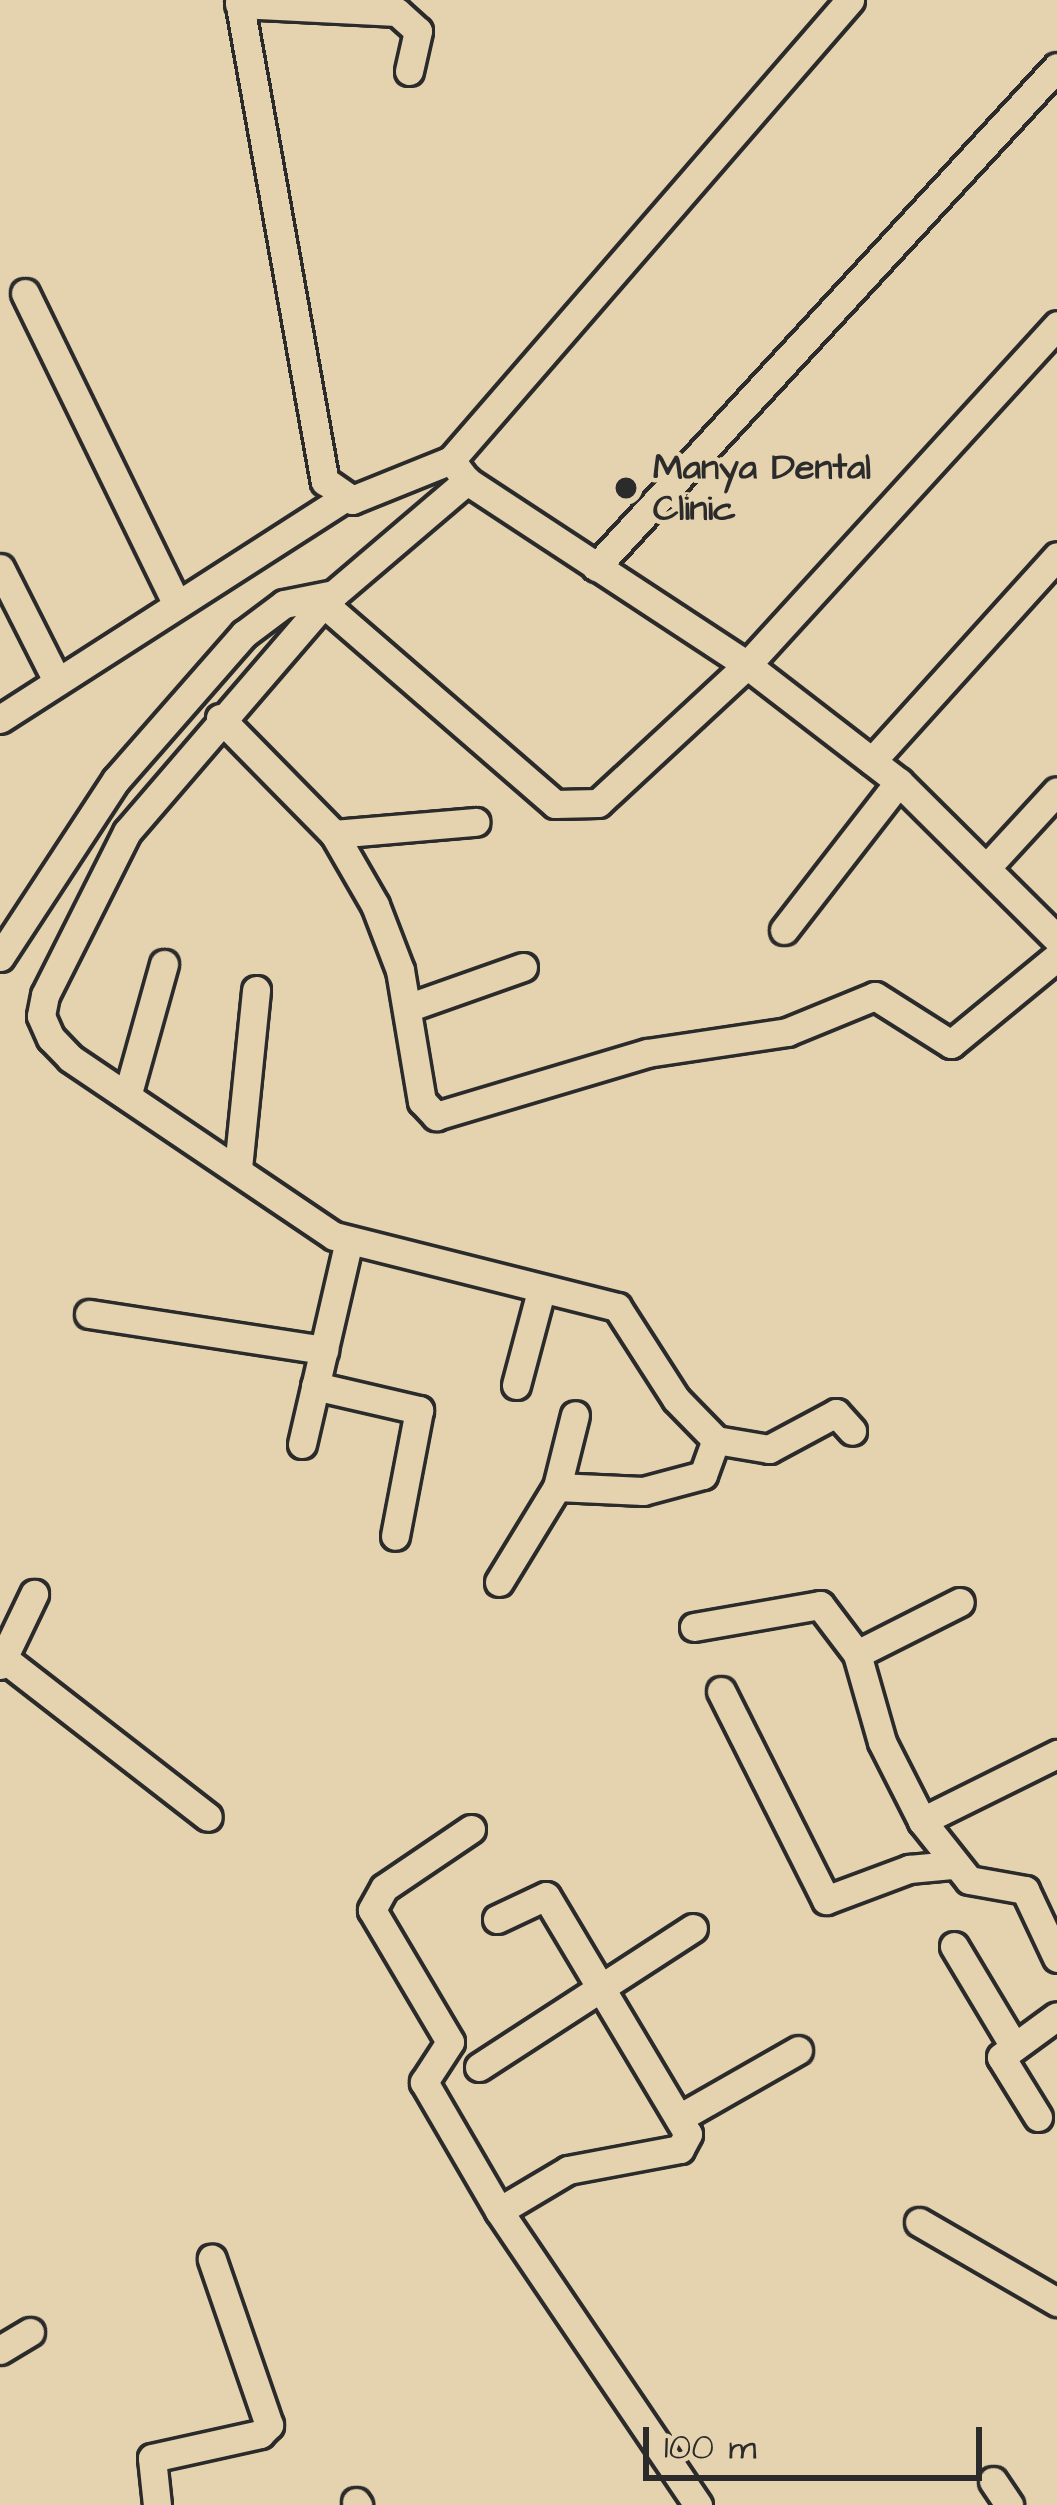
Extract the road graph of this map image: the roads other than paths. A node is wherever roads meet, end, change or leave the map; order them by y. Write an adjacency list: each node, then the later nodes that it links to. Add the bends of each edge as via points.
1 (850, 0): 7 (street)
2 (239, 2): 4 (street, via 398,12 418,31); 8 (street, via 326,482)
3 (1057, 68): 10 (street)
4 (410, 71)
5 (25, 293): 13 (street)
6 (1057, 325): 14 (street)
7 (459, 471): 8 (street); 10 (street); 12 (street)
8 (343, 499): 13 (street)
9 (1057, 556): 18 (street)
10 (596, 567): 14 (street)
11 (0, 568): 15 (street)
12 (326, 599): 14 (street, via 555,804 614,795); 17 (street); 26 (street, via 284,604 244,634 116,780)
13 (176, 602): 15 (street)
14 (747, 665): 18 (street)
15 (57, 681): 16 (street)
16 (0, 718)
17 (220, 718): 22 (street); 32 (street, via 127,832 45,995 41,1016 59,1049)
18 (872, 761): 19 (street)
19 (899, 782): 23 (street); 24 (street)
20 (1057, 790): 23 (street)
21 (475, 822): 22 (street)
22 (334, 833): 31 (street, via 375,905)
23 (989, 865): 25 (street)
24 (784, 930)
25 (1057, 938)
26 (0, 957)
27 (1057, 957): 31 (street, via 951,1044 875,996 788,1032 647,1053 436,1116 422,1101)
28 (164, 964): 32 (street)
29 (523, 967): 31 (street)
30 (256, 990): 33 (street)
31 (407, 1008)
32 (128, 1093): 33 (street)
33 (238, 1168): 34 (street)
34 (349, 1240): 35 (street); 37 (street)
35 (541, 1291): 38 (street); 42 (street, via 624,1313 676,1399)
36 (88, 1314): 37 (street)
37 (323, 1350): 39 (street)
38 (516, 1385)
39 (315, 1387): 43 (street); 45 (street, via 419,1410)
40 (575, 1415): 44 (street)
41 (851, 1431): 42 (street, via 836,1413 769,1449)
42 (716, 1440): 44 (street, via 704,1475 644,1491)
43 (302, 1444)
44 (557, 1487): 46 (street)
45 (395, 1536)
46 (499, 1582)
47 (34, 1594): 51 (street)
48 (960, 1601): 50 (street)
49 (694, 1627): 50 (street, via 816,1603)
50 (857, 1654): 55 (street, via 882,1742)
51 (2, 1662): 54 (street)
52 (721, 1691): 57 (street, via 826,1900 909,1869)
53 (1057, 1754): 55 (street)
54 (208, 1816)
55 (922, 1821): 57 (street)
56 (471, 1829): 69 (street, via 383,1888 372,1910 449,2042 424,2082)
57 (952, 1865): 61 (street, via 976,1883 1025,1890)
58 (497, 1919): 62 (street, via 546,1896)
59 (693, 1928): 62 (street)
60 (954, 1946): 64 (street)
61 (1057, 1958)
62 (600, 1989): 66 (street); 68 (street)
63 (1057, 2016): 64 (street)
64 (1012, 2043): 67 (street, via 1002,2066)
65 (798, 2050): 68 (street)
66 (479, 2067)
67 (1038, 2117)
68 (679, 2118): 69 (street, via 689,2140 680,2149 584,2165)
69 (499, 2211): 76 (street)
70 (919, 2222): 72 (street)
71 (212, 2259): 75 (street, via 269,2425 260,2434 152,2458)
72 (1057, 2302)
73 (30, 2332): 74 (street)
74 (0, 2350)
75 (157, 2505)
76 (698, 2505)

